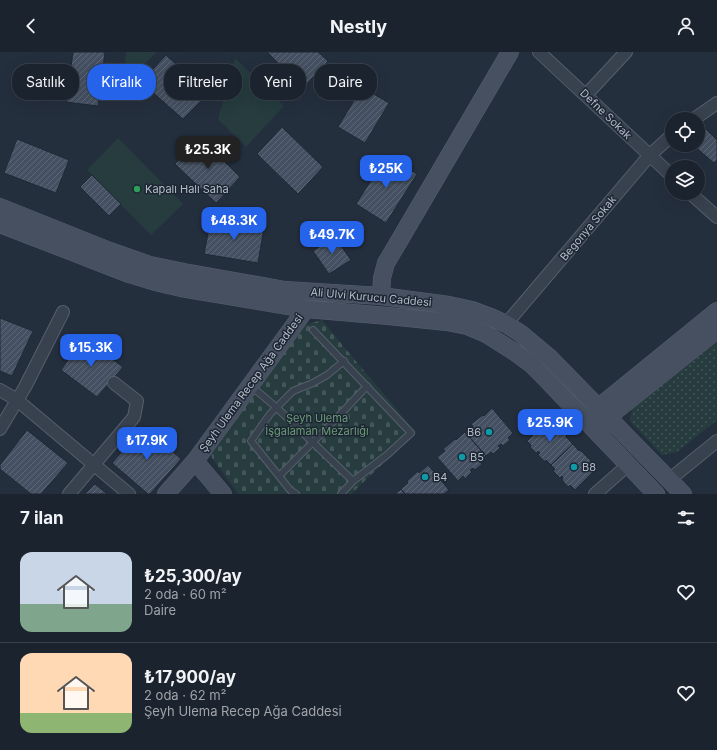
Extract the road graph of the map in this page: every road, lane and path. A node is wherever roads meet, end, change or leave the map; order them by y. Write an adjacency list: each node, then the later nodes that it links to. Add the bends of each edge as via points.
1 (510, 52): 14 (main road, via 386,263)
2 (539, 52): 4 (street, Defne Sokak)
3 (626, 52): 4 (street)
4 (586, 95): 8 (street, Defne Sokak)
5 (717, 103): 6 (street)
6 (704, 112)
7 (665, 141): 8 (street, Begonya Sokak)
8 (649, 156): 9 (street, Defne Sokak); 18 (street, Begonya Sokak)
9 (665, 170)
10 (698, 200): 12 (street)
11 (0, 207): 14 (main road, Ali Ulvi Kurucu Caddesi, via 116,253 184,272 285,290)
12 (717, 217)
13 (0, 224): 15 (main road, Ali Ulvi Kurucu Caddesi, via 155,282)
14 (380, 296): 18 (main road, Ali Ulvi Kurucu Caddesi, via 472,310)
15 (306, 309): 23 (main road, Şeyh Ulema Recep Ağa Caddesi); 34 (main road, Ali Ulvi Kurucu Caddesi, via 447,322 467,326 486,334 531,364)
16 (717, 311): 28 (main road)
17 (63, 312): 26 (street)
18 (506, 324): 28 (main road, Ali Ulvi Kurucu Caddesi, via 550,358)
19 (313, 330): 21 (lane)
20 (717, 330): 28 (main road)
21 (344, 361): 24 (lane); 27 (lane, via 327,375 293,391)
22 (114, 383): 33 (street, via 137,401 134,418)
23 (250, 384): 27 (lane); 32 (main road, Şeyh Ulema Recep Ağa Caddesi)
24 (367, 386): 31 (lane); 37 (lane, via 411,433)
25 (0, 390): 26 (street)
26 (17, 400): 29 (street); 33 (street)
27 (276, 407): 31 (lane); 35 (lane, via 251,440)
28 (604, 412): 36 (main road, Ali Ulvi Kurucu Caddesi)
29 (0, 429)
30 (717, 441): 36 (street)
31 (313, 443): 35 (lane); 37 (lane)
32 (195, 461): 40 (main road, Şeyh Ulema Recep Ağa Caddesi); 41 (main road)
33 (94, 465): 38 (street); 39 (street)
34 (628, 465): 44 (street); 45 (main road, Ali Ulvi Kurucu Caddesi)
35 (279, 476): 42 (lane)
36 (669, 480): 46 (main road, Ali Ulvi Kurucu Caddesi)
37 (354, 481): 43 (lane)
38 (69, 494)
39 (129, 494)
40 (166, 494)
41 (223, 494)
42 (296, 494)
43 (341, 494)
44 (595, 494)
45 (656, 494)
46 (683, 494)

